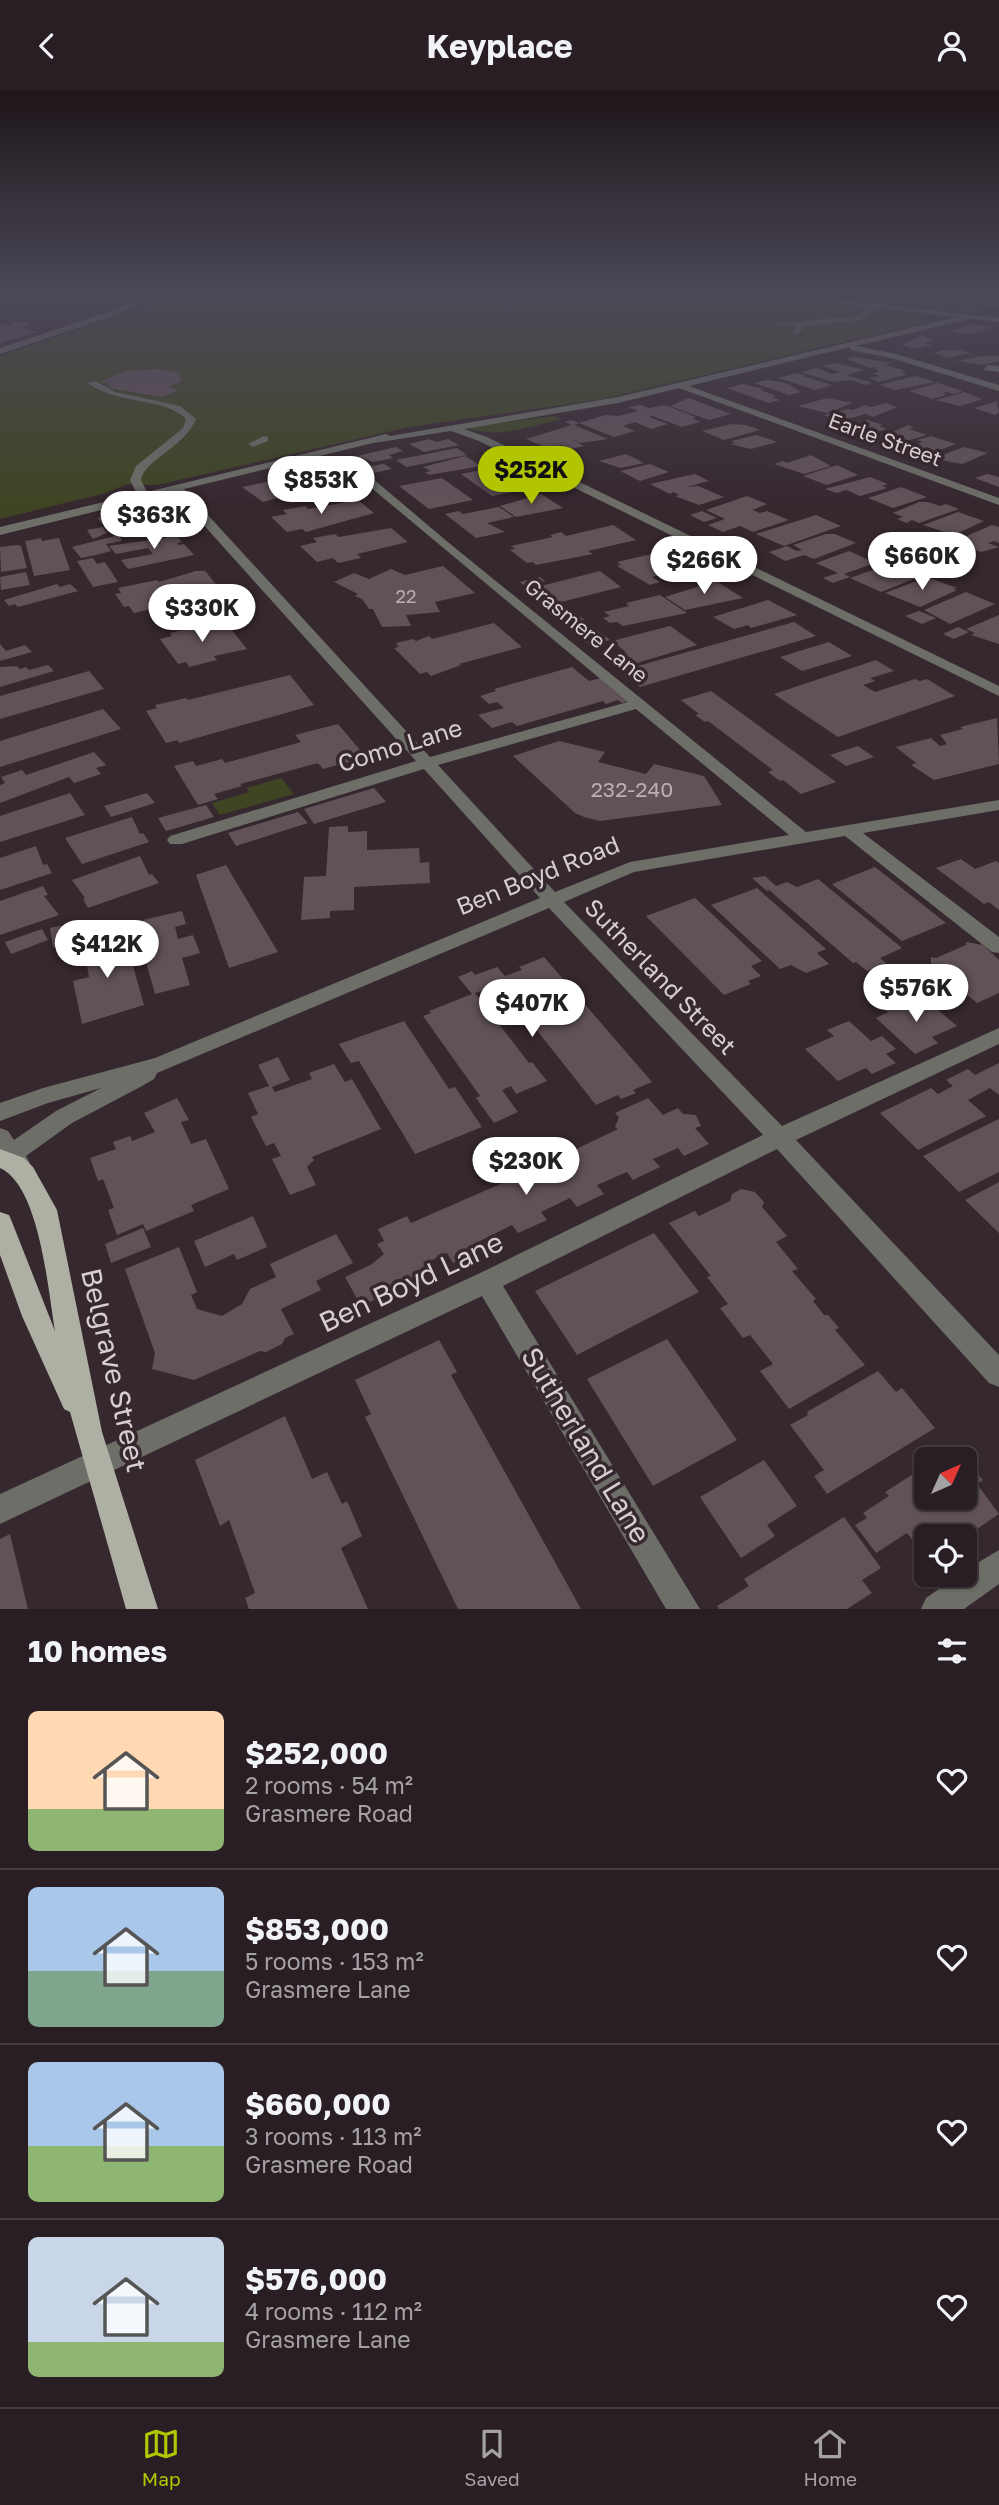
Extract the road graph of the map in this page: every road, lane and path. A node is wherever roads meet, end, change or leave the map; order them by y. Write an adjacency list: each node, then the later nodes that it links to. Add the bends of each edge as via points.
1 (768, 364): 6 (street)
2 (920, 364): 7 (street)
3 (987, 368): 4 (street)
4 (999, 369)
5 (92, 383): 15 (street, via 118,395 173,407 191,419 170,447 139,469 136,483)
6 (679, 385): 8 (street); 16 (street, Earle Street)
7 (999, 387)
8 (583, 406): 9 (street); 11 (street, via 444,423)
9 (448, 427): 11 (street); 18 (street, via 483,439)
10 (264, 439): 12 (street)
11 (376, 441): 14 (street)
12 (253, 444)
13 (342, 458): 19 (street, Grasmere Lane)
14 (176, 487): 15 (street); 20 (street, Sutherland Street)
15 (143, 495): 17 (street)
16 (999, 502)
17 (0, 531)
18 (999, 692)
19 (639, 703): 20 (street, Como Lane); 23 (street, Grasmere Lane)
20 (429, 762): 24 (street, Como Lane); 25 (street, Sutherland Street)
21 (999, 805): 22 (street, Ben Boyd Road)
22 (848, 830): 23 (street, Ben Boyd Road); 26 (street)
23 (803, 838): 25 (street, Ben Boyd Road, via 630,867)
24 (176, 840)
25 (551, 899): 28 (street, Ben Boyd Road); 30 (street, Sutherland Street)
26 (999, 947)
27 (999, 1035): 30 (street, Ben Boyd Lane)
28 (161, 1064): 29 (street, Ben Boyd Road, via 43,1095); 31 (street, Ben Boyd Road)
29 (0, 1112)
30 (779, 1137): 33 (street, Ben Boyd Lane); 34 (street, Sutherland Street)
31 (3, 1153): 35 (main road, Belgrave Street, via 32,1183 50,1229)
32 (0, 1221): 35 (main road, via 35,1316)
33 (487, 1282): 36 (street, Ben Boyd Lane); 40 (street, Sutherland Lane)
34 (999, 1374)
35 (88, 1432): 36 (main road, Belgrave Street)
36 (99, 1462): 37 (street, Ben Boyd Lane); 39 (main road, Belgrave Street)
37 (0, 1509)
38 (999, 1565): 41 (street)
39 (142, 1609)
40 (684, 1609)
41 (937, 1609)

